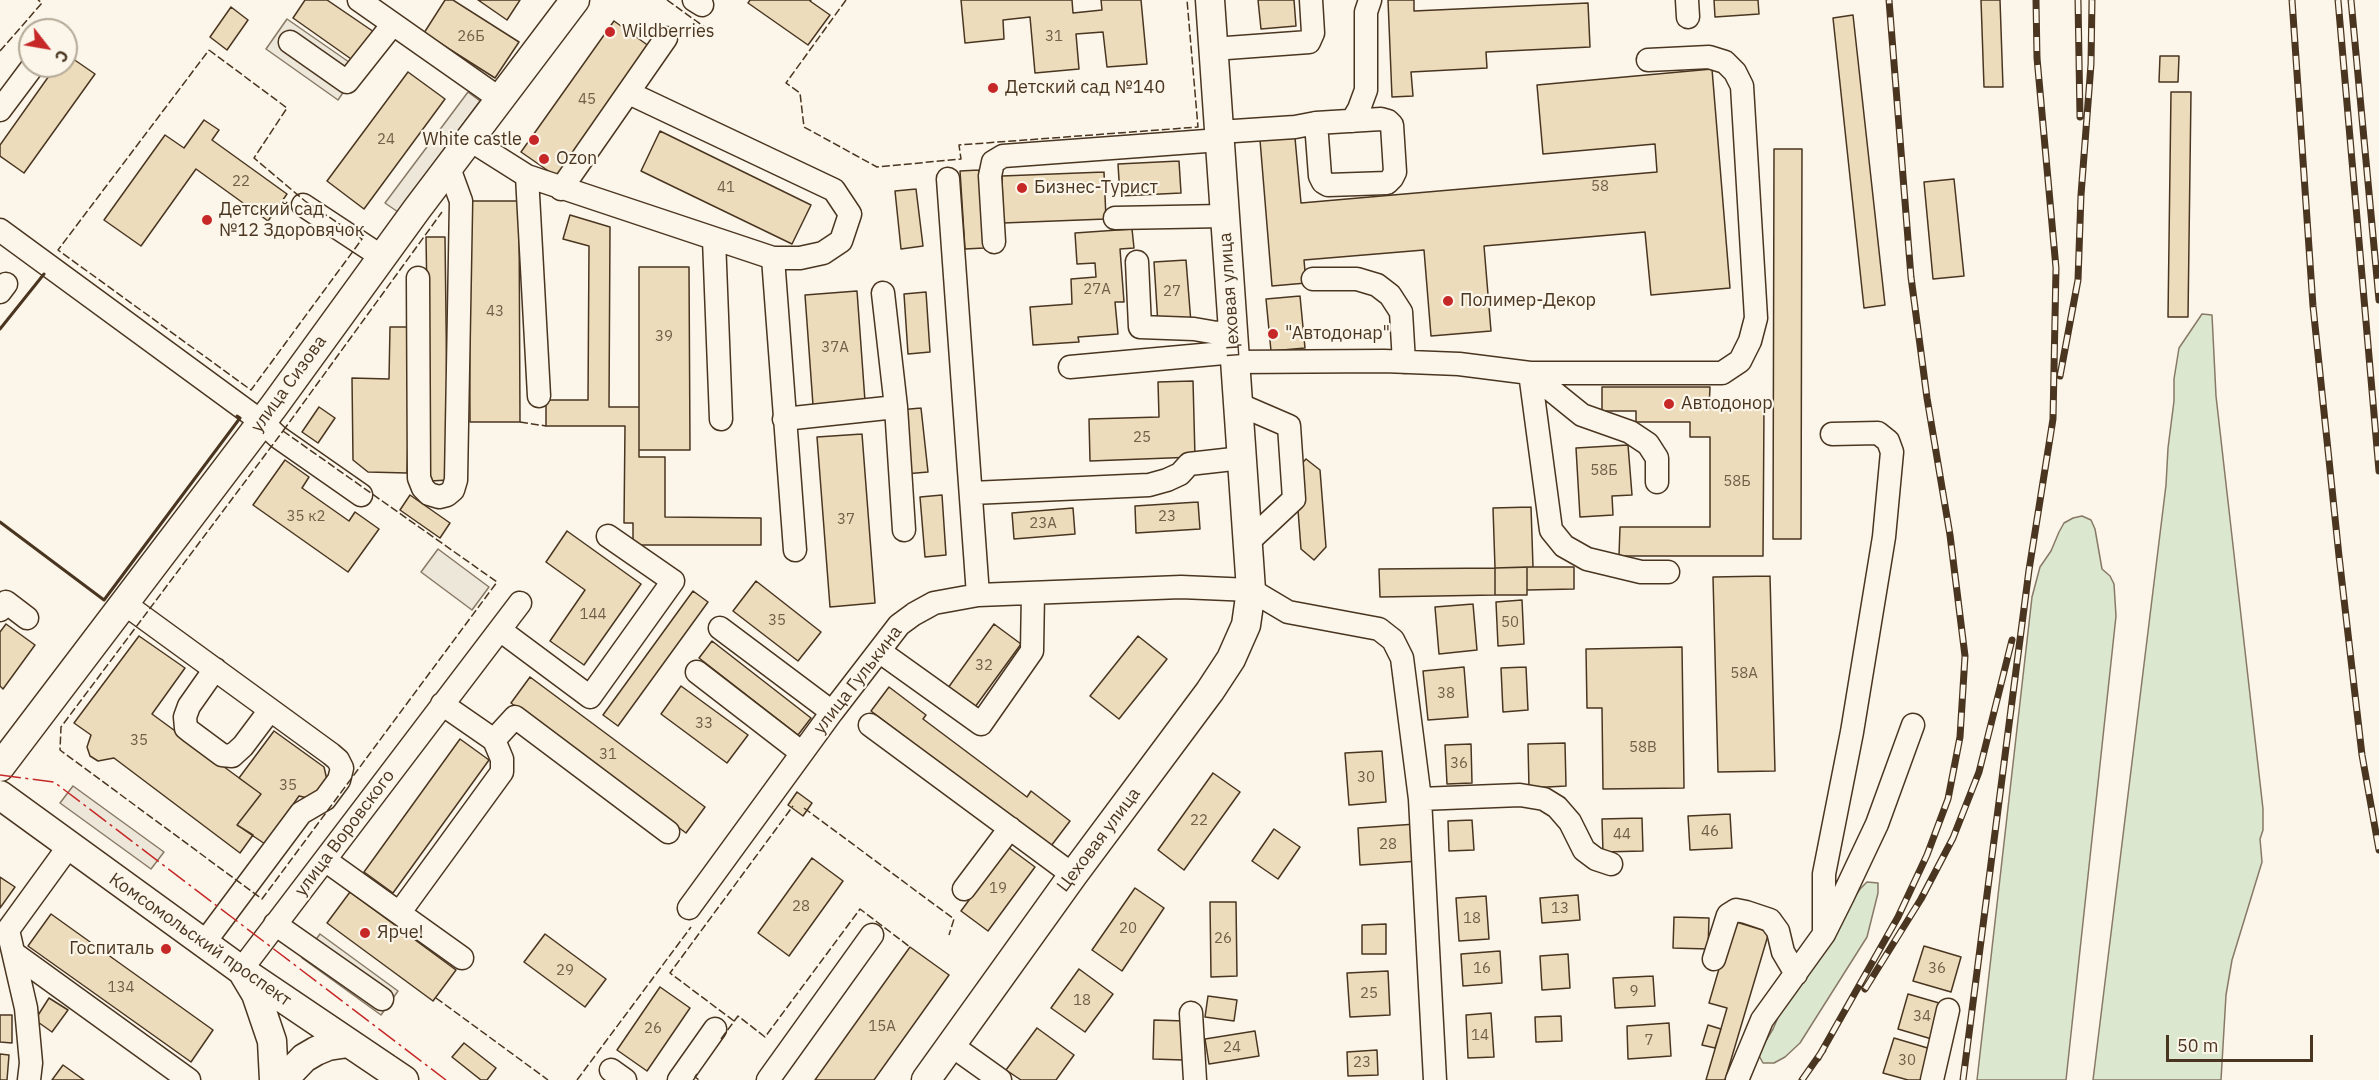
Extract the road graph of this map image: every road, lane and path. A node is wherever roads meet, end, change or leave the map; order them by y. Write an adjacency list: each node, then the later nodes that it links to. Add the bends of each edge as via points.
1 (359, 0): 6 (street)
2 (575, 0): 13 (main road, улица Сизова)
3 (1210, 0): 9 (main road, Цеховая улица)
4 (1311, 0): 9 (street, via 1313,33 1309,42)
5 (1370, 0): 15 (street, via 1366,12 1365,90)
6 (393, 24): 8 (street, via 347,82); 13 (street)
7 (666, 38): 12 (street)
8 (290, 42)
9 (1213, 49): 17 (main road, Цеховая улица)
10 (1648, 60): 38 (street, via 1709,57 1725,62 1742,86 1756,318 1750,341 1740,361 1722,373)
11 (24, 78): 14 (street)
12 (629, 93): 22 (street); 30 (street, via 834,190 850,214 842,241 823,253)
13 (500, 99): 18 (main road, улица Сизова)
14 (0, 110)
15 (1352, 121): 16 (street); 16 (street, via 1381,119 1392,125 1395,172 1387,183 1323,182)
16 (1316, 123): 17 (street)
17 (1219, 136): 24 (main road, Цеховая улица); 28 (street, via 1003,156 993,162 990,176)
18 (470, 140): 19 (main road, улица Сизова); 20 (street)
19 (449, 168): 29 (main road, улица Сизова); 32 (street, via 461,201 456,480 453,490 439,497 429,494 419,478)
20 (526, 176): 22 (street); 39 (street)
21 (948, 179): 48 (street)
22 (561, 189): 27 (street)
23 (303, 205): 29 (street)
24 (1224, 216): 25 (street); 35 (main road, Цеховая улица)
25 (1115, 218)
26 (0, 230): 44 (street)
27 (714, 239): 30 (street); 42 (street)
28 (994, 242)
29 (382, 257): 44 (main road, улица Сизова)
30 (773, 258): 43 (street)
31 (1137, 262): 35 (street, via 1140,327 1217,333)
32 (418, 279)
33 (1313, 279): 36 (street, via 1357,279 1377,285 1390,295 1401,312)
34 (882, 293): 41 (street)
35 (1234, 348): 36 (street); 37 (street); 40 (main road, Цеховая улица)
36 (1404, 362): 38 (street)
37 (1070, 367)
38 (1530, 373): 47 (street, via 1582,415 1630,432 1648,444 1657,458); 54 (street, via 1551,530 1564,546 1587,559 1641,572)
39 (538, 396)
40 (1238, 404): 46 (main road, Цеховая улица); 52 (street, via 1289,426 1294,499)
41 (896, 407): 43 (street); 50 (street)
42 (721, 419)
43 (784, 419): 53 (street)
44 (262, 422): 49 (street); 59 (main road, улица Сизова)
45 (1832, 434): 88 (street, via 1878,433 1888,441 1892,452 1882,549 1824,874)
46 (1242, 458): 48 (street, via 1189,464 1180,474 1149,484); 52 (main road, Цеховая улица)
47 (1657, 482)
48 (972, 493): 57 (street)
49 (361, 495)
50 (904, 530)
51 (608, 536): 63 (street, via 673,581 590,697)
52 (1248, 542): 55 (main road, Цеховая улица)
53 (795, 550)
54 (1668, 572)
55 (1251, 590): 56 (street, улица Гулькина, via 1181,587); 76 (street, via 1288,612 1378,629 1393,640 1402,658); 82 (main road, Цеховая улица, via 1246,625 1231,659)
56 (1034, 593): 57 (street, улица Гулькина); 64 (street, via 1032,651 981,724)
57 (978, 595): 64 (street, улица Гулькина, via 934,603 914,614 899,625)
58 (520, 603): 63 (street, улица Воровского)
59 (125, 604): 65 (street); 74 (main road, улица Сизова)
60 (0, 610): 61 (street, via 6,602)
61 (27, 618)
62 (720, 628): 69 (street)
63 (500, 630): 67 (street, улица Воровского)
64 (879, 651): 69 (street, улица Гулькина)
65 (215, 669): 68 (street); 68 (street, via 189,706 185,717 186,728 191,732 222,755 232,756)
66 (697, 672): 73 (street)
67 (442, 704): 72 (street); 80 (street, улица Воровского)
68 (270, 710): 89 (street, via 338,760 342,768 339,780 325,799 301,813)
69 (832, 712): 73 (street, улица Гулькина)
70 (870, 725): 77 (street)
71 (1913, 725): 88 (street, via 1877,824)
72 (494, 740): 78 (street, via 515,717); 85 (street, via 502,759 502,772)
73 (802, 753): 84 (street, улица Гулькина)
74 (0, 766)
75 (0, 795): 79 (main road, Комсомольский проспект)
76 (1420, 799): 81 (street, via 1520,795 1544,799 1570,822 1584,850); 111 (street)
77 (1010, 828): 82 (street); 83 (street)
78 (668, 832)
79 (69, 846): 89 (main road, Комсомольский проспект); 90 (street, via 8,930)
80 (325, 860): 85 (street); 86 (street, улица Воровского)
81 (1611, 864)
82 (1073, 875): 100 (main road, Цеховая улица)
83 (964, 889)
84 (689, 908)
85 (400, 912): 91 (street)
86 (275, 924): 93 (street, улица Воровского); 95 (street)
87 (872, 934): 107 (street)
88 (1824, 934): 94 (street)
89 (204, 943): 93 (main road, Комсомольский проспект)
90 (16, 955): 101 (street, via 26,1008); 102 (street)
91 (462, 957)
92 (1714, 959): 94 (street, via 1728,915 1736,910 1770,920)
93 (241, 970): 99 (main road, Комсомольский проспект); 103 (main road, via 256,994 272,1041)
94 (1796, 974): 112 (street, via 1762,1020)
95 (382, 999)
96 (1948, 1010): 113 (street)
97 (1191, 1013): 110 (street)
98 (715, 1029): 106 (street)
99 (348, 1044): 104 (main road, via 316,1051); 105 (main road, Комсомольский проспект)
100 (951, 1045): 108 (main road, Цеховая улица); 109 (street)
101 (29, 1080)
102 (189, 1080)
103 (274, 1080)
104 (283, 1080)
105 (404, 1080)
106 (679, 1080)
107 (768, 1080)
108 (926, 1080)
109 (1000, 1080)
110 (1195, 1080)
111 (1435, 1080)
112 (1737, 1080)
113 (1932, 1080)

